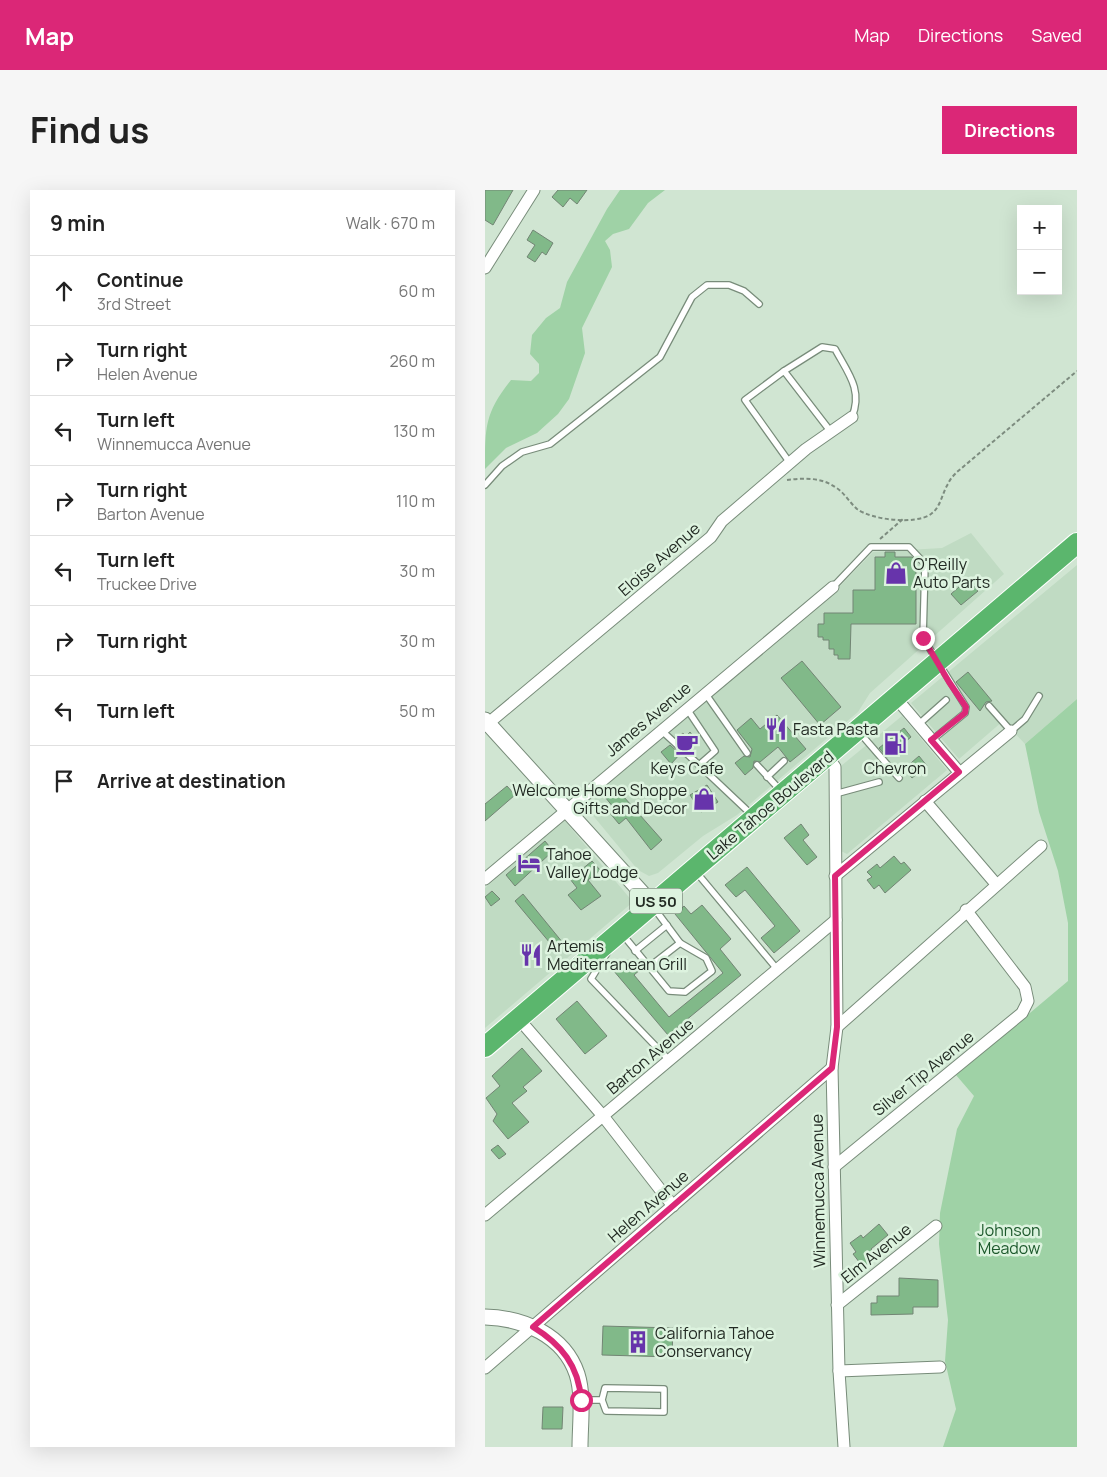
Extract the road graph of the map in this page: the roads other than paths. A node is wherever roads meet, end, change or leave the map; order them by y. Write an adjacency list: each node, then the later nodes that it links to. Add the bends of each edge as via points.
1 (534, 190): 2 (street)
2 (485, 268)
3 (759, 304): 8 (lane, via 744,291 729,285 707,285 693,297 660,357 557,439 522,452)
4 (784, 371): 5 (lane, via 822,347 835,350 856,391 857,404); 6 (lane); 7 (lane, via 745,400)
5 (852, 417): 6 (street, Eloise Avenue)
6 (831, 432): 7 (street, Eloise Avenue)
7 (790, 463): 18 (street, Eloise Avenue, via 722,521 711,537)
8 (485, 484)
9 (1077, 543): 11 (highway, Lake Tahoe Boulevard / US 50)
10 (833, 586): 11 (lane, via 871,547 909,547 925,564 923,638); 12 (street, James Avenue)
11 (937, 662): 14 (highway, Lake Tahoe Boulevard / US 50); 23 (lane, via 966,707 965,713)
12 (705, 693): 17 (street, James Avenue); 24 (lane)
13 (1039, 696): 22 (lane, via 1025,719)
14 (896, 698): 19 (street); 21 (highway, Lake Tahoe Boulevard / US 50)
15 (946, 700): 19 (lane)
16 (989, 706): 22 (lane)
17 (687, 708): 20 (street, James Avenue); 27 (lane, via 715,751)
18 (486, 723): 36 (street)
19 (919, 724): 23 (street)
20 (661, 730): 27 (lane); 36 (street, James Avenue)
21 (857, 730): 25 (highway, Lake Tahoe Boulevard / US 50); 31 (lane)
22 (1011, 731): 29 (street)
23 (931, 740): 29 (street)
24 (747, 753)
25 (827, 756): 33 (highway, Lake Tahoe Boulevard / US 50); 34 (street, Winnemucca Avenue, via 835,767)
26 (784, 761): 30 (lane)
27 (699, 765): 37 (lane)
28 (757, 765): 30 (lane)
29 (959, 772): 35 (street)
30 (767, 777): 33 (lane)
31 (899, 778)
32 (879, 782): 34 (lane)
33 (783, 793): 37 (highway, Lake Tahoe Boulevard / US 50)
34 (835, 794): 40 (street, Winnemucca Avenue)
35 (925, 801): 40 (street); 42 (street)
36 (565, 809): 41 (street, James Avenue); 43 (street)
37 (754, 818): 39 (highway, Lake Tahoe Boulevard / US 50)
38 (1041, 846): 42 (street)
39 (693, 869): 43 (highway, Lake Tahoe Boulevard / US 50); 51 (lane)
40 (835, 876): 45 (street, Winnemucca Avenue)
41 (485, 879)
42 (996, 884): 44 (street)
43 (652, 904): 46 (lane); 47 (highway, Lake Tahoe Boulevard / US 50)
44 (966, 910): 53 (street); 58 (street, Silver Tip Avenue, via 1025,987 1028,1002 1022,1013)
45 (836, 920): 51 (street, Barton Avenue); 53 (street, Winnemucca Avenue)
46 (667, 925): 48 (lane); 49 (lane)
47 (620, 932): 49 (lane); 52 (highway, Lake Tahoe Boulevard / US 50); 55 (lane, via 591,979)
48 (680, 942): 50 (lane); 50 (lane, via 706,958 712,971 685,992 669,991)
49 (635, 951): 50 (lane)
50 (649, 967)
51 (777, 969): 55 (street, Barton Avenue)
52 (518, 1018): 54 (highway, Lake Tahoe Boulevard / US 50); 57 (street)
53 (837, 1027): 56 (street, Winnemucca Avenue)
54 (485, 1047)
55 (669, 1060): 57 (street, Barton Avenue)
56 (832, 1068): 58 (street, Winnemucca Avenue); 59 (street, Helen Avenue)
57 (603, 1116): 59 (street); 60 (street, Barton Avenue)
58 (834, 1167): 62 (street, Winnemucca Avenue)
59 (673, 1206): 64 (street, Helen Avenue)
60 (485, 1215)
61 (936, 1226): 62 (street, Elm Avenue)
62 (837, 1305): 67 (street, Winnemucca Avenue)
63 (485, 1317): 64 (street)
64 (533, 1327): 66 (street, Helen Avenue); 68 (street, via 560,1346 571,1362)
65 (940, 1367): 67 (street)
66 (485, 1368)
67 (839, 1371): 71 (street, Winnemucca Avenue)
68 (581, 1400): 69 (lane); 70 (street)
69 (602, 1400): 69 (lane, via 605,1411 664,1412 664,1389 605,1388)
70 (580, 1447)
71 (844, 1447)

